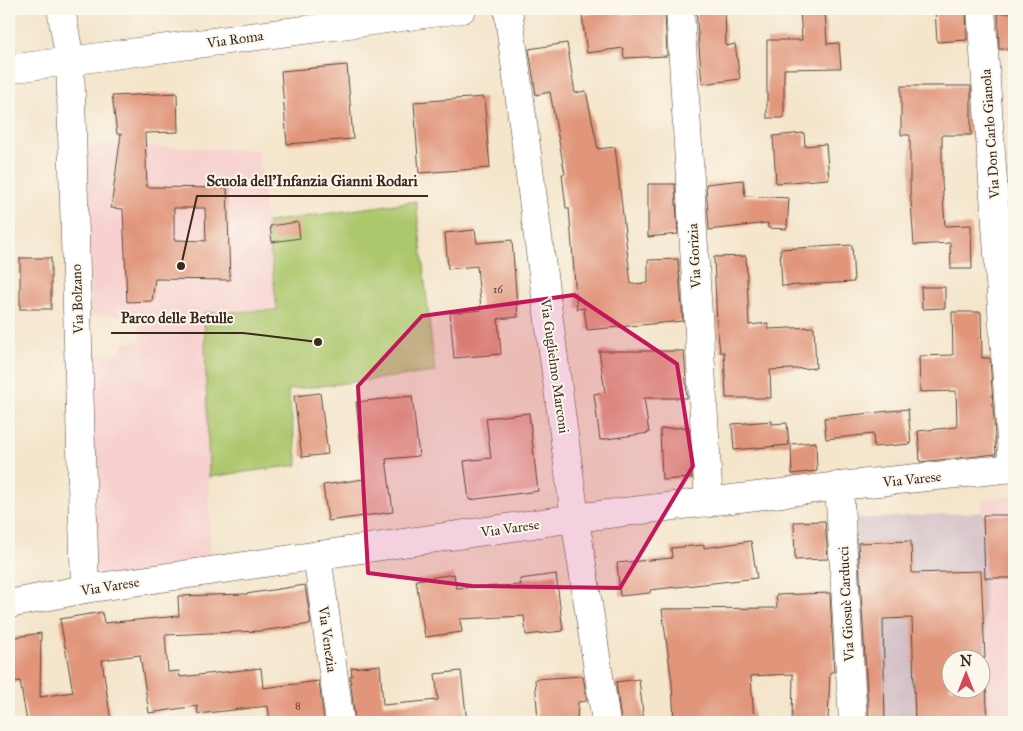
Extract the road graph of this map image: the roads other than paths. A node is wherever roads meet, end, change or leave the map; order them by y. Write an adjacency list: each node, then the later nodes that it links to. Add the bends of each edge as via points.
1 (61, 9): 6 (street, Via Bolzano)
2 (462, 9): 6 (street, Via Roma)
3 (508, 9): 11 (street, Via Guglielmo Marconi)
4 (680, 9): 10 (street, Via Gorizia)
5 (981, 9): 8 (street, Via Don Carlo Gianola)
6 (70, 61): 7 (street, Via Roma); 13 (street, Via Bolzano)
7 (9, 69)
8 (1014, 468): 9 (street, Via Varese)
9 (839, 486): 10 (street, Via Varese); 17 (street, Via Giosuè Carducci)
10 (709, 503): 11 (street, Via Varese)
11 (576, 518): 12 (street, Via Varese); 16 (street, Via Guglielmo Marconi)
12 (317, 556): 13 (street, Via Varese); 15 (street, Via Venezia)
13 (84, 589): 14 (street, Via Varese)
14 (9, 604)
15 (340, 722)
16 (606, 722)
17 (853, 722)

